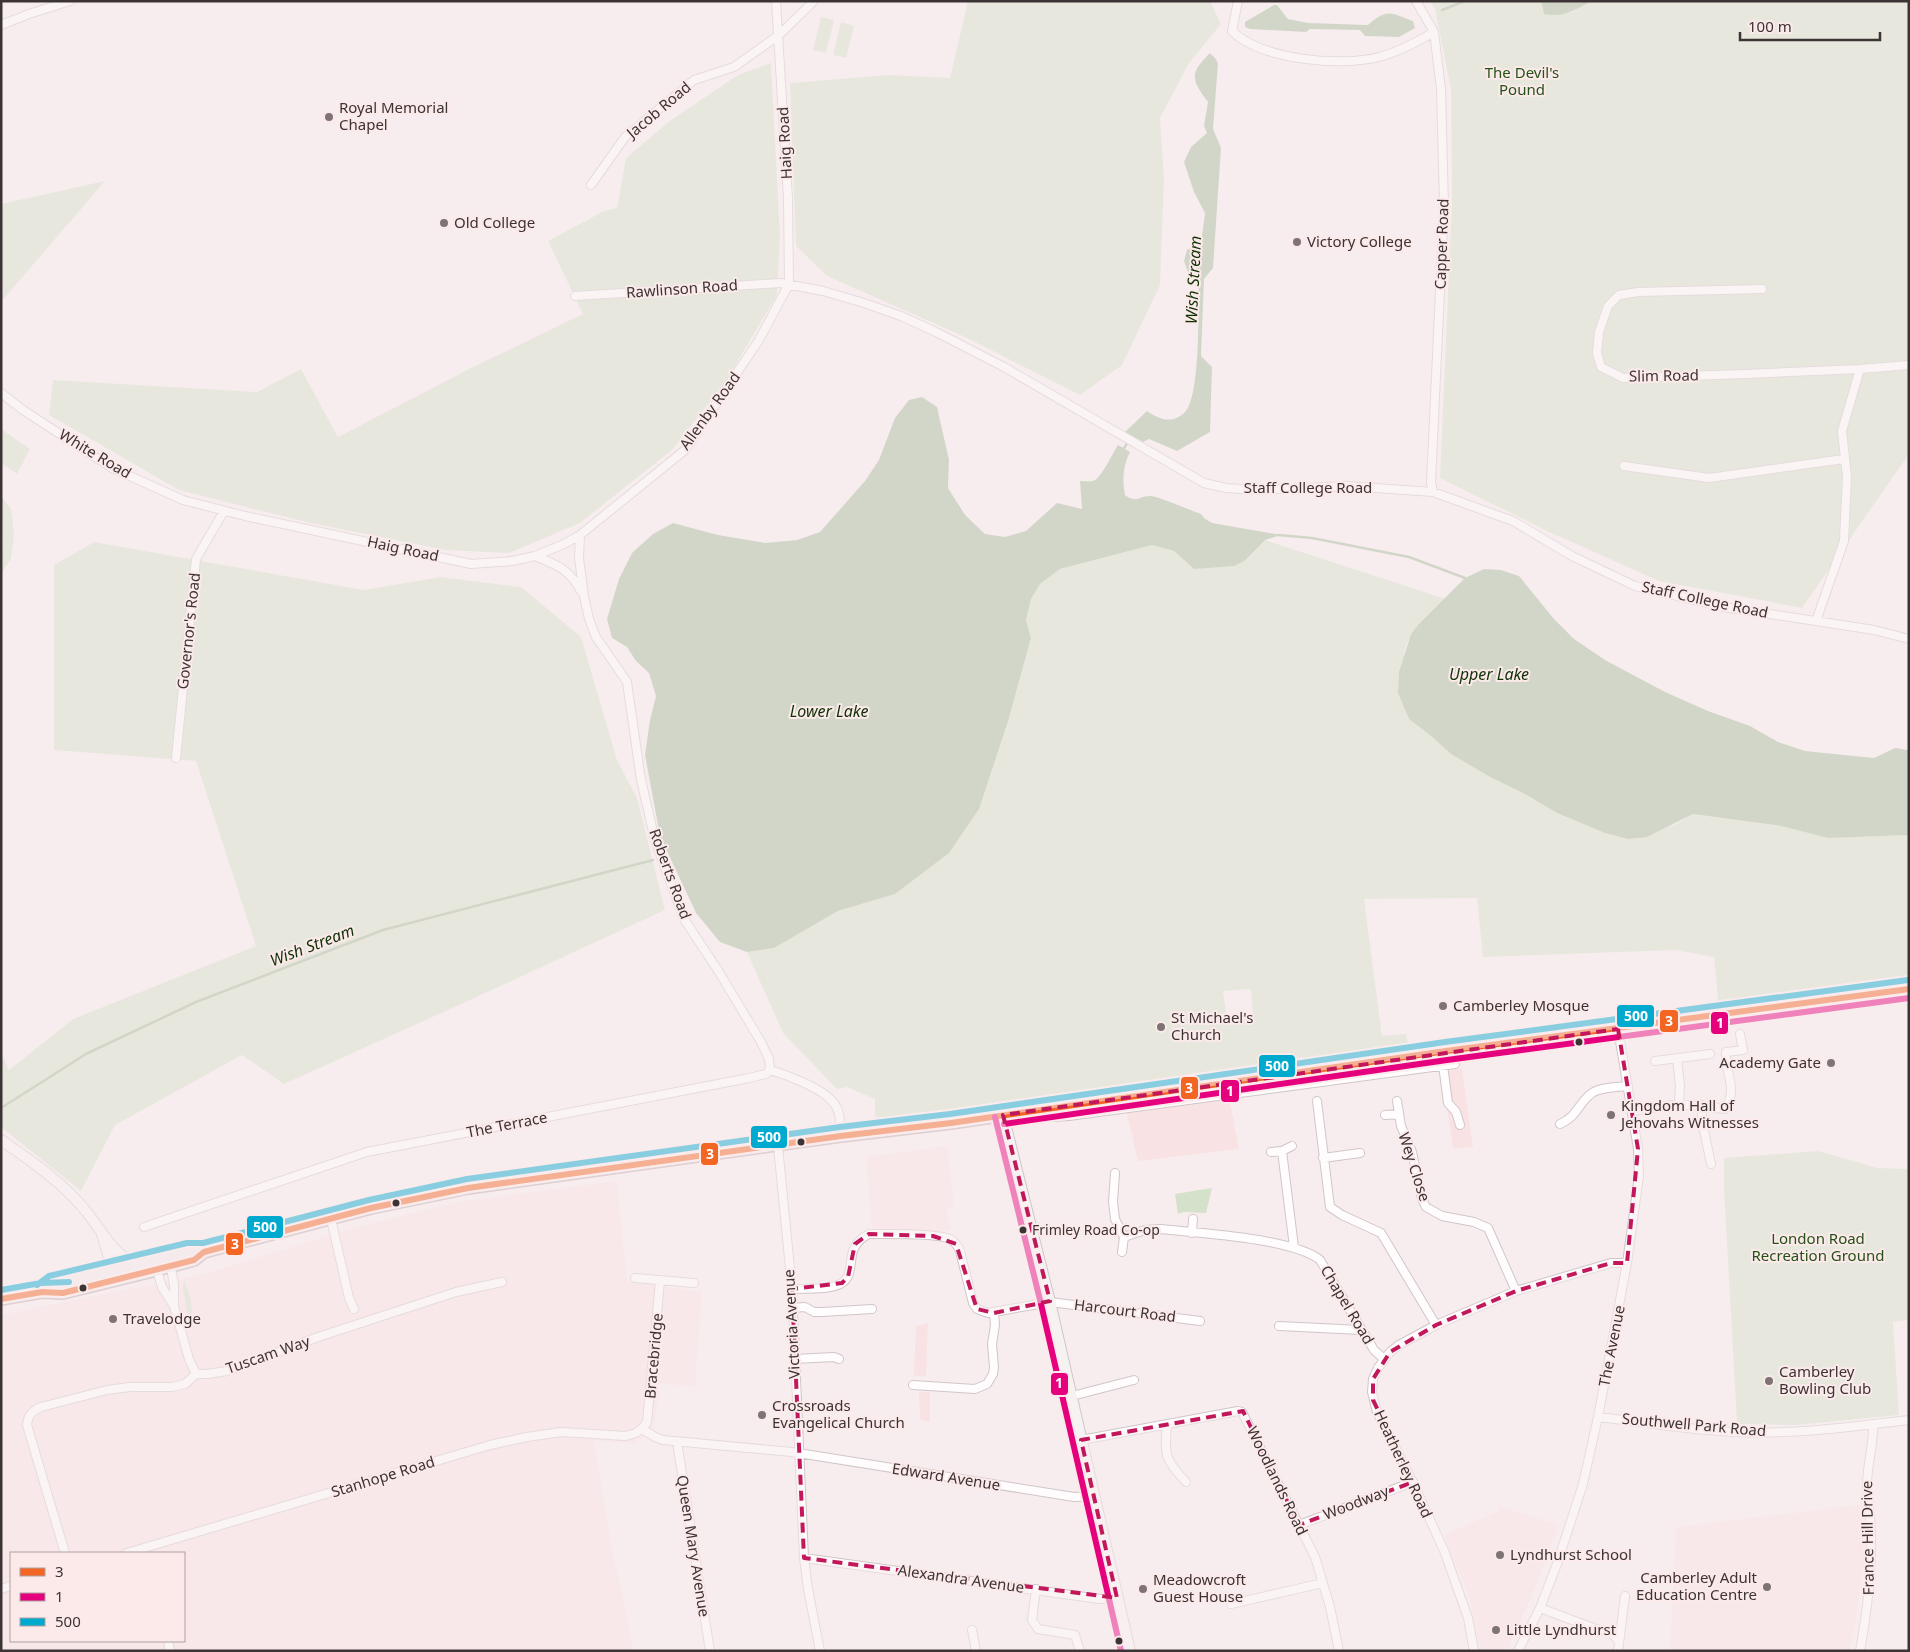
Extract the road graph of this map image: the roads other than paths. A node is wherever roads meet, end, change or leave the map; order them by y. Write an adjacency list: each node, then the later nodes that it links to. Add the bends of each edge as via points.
1 (70, 1): 6 (street)
2 (776, 1): 8 (street, Haig Road)
3 (814, 1): 8 (street, Jacob Road)
4 (1238, 1): 7 (street, via 1232,31 1253,46 1293,57 1366,59 1388,54)
5 (1416, 1): 7 (street, Capper Road)
6 (1, 25)
7 (1434, 32): 18 (street, Capper Road, via 1441,89 1444,206 1430,482)
8 (779, 34): 9 (street, Jacob Road, via 734,67 694,80 625,136); 10 (street, Haig Road)
9 (591, 185)
10 (789, 284): 12 (street, Rawlinson Road); 18 (street, Staff College Road, via 864,303 938,332 1204,483 1257,490 1347,486); 20 (street, Allenby Road, via 759,340 685,450)
11 (1762, 289): 14 (street, Slim Road, via 1619,295 1608,306 1599,332 1597,353 1601,367 1624,378)
12 (575, 296)
13 (1909, 365): 14 (street, Slim Road)
14 (1860, 370): 16 (street, via 1842,431)
15 (1, 393): 19 (street, White Road, via 112,468 183,500)
16 (1844, 459): 17 (street, via 1709,478); 23 (street, via 1847,477 1844,541)
17 (1624, 466)
18 (1433, 492): 23 (street, Staff College Road, via 1512,522 1635,586 1724,607)
19 (224, 511): 21 (street, Haig Road, via 471,564); 25 (street, Governor's Road, via 196,560)
20 (580, 535): 21 (street, Haig Road); 22 (street)
21 (535, 556): 22 (street, via 560,566 574,578)
22 (584, 596): 34 (street, Roberts Road, via 596,637 627,682 641,780 654,840 684,919 761,1042)
23 (1816, 621): 24 (street, Staff College Road)
24 (1909, 639)
25 (176, 758)
26 (1909, 988): 27 (main road)
27 (1618, 1029): 29 (main road); 35 (street, The Avenue)
28 (1740, 1034): 39 (street, via 1743,1050 1726,1052 1732,1086 1730,1101 1725,1109)
29 (1446, 1051): 33 (street); 40 (main road)
30 (1710, 1054): 31 (street)
31 (1677, 1059): 32 (street); 38 (street)
32 (1655, 1062)
33 (1448, 1065): 40 (street, via 1069,1116 1053,1117); 46 (street, via 1448,1103 1456,1112)
34 (770, 1070): 47 (street, via 821,1092 833,1102 840,1114); 59 (street, The Terrace, via 766,1074 740,1080 367,1152)
35 (1628, 1086): 41 (street, The Avenue); 45 (street, via 1592,1094 1575,1115)
36 (1317, 1100): 54 (street)
37 (1397, 1101): 42 (street, Wey Close)
38 (1679, 1104): 39 (street); 41 (street)
39 (1702, 1105): 55 (street, via 1702,1122)
40 (1046, 1109): 43 (main road)
41 (1632, 1111): 67 (street, The Avenue, via 1638,1176)
42 (1399, 1114): 44 (street, Wey Close); 75 (street, Wey Close, via 1426,1207 1442,1216 1488,1228)
43 (1003, 1115): 47 (main road); 77 (main road)
44 (1385, 1115)
45 (1560, 1124)
46 (1460, 1125)
47 (841, 1136): 49 (main road)
48 (1, 1140): 60 (main road, via 41,1167)
49 (778, 1146): 57 (main road, via 468,1188); 74 (street, Victoria Avenue)
50 (1292, 1146): 51 (street)
51 (1282, 1151): 52 (street); 63 (street)
52 (1271, 1152)
53 (1360, 1153): 54 (street)
54 (1323, 1158): 84 (street, via 1330,1207 1381,1233)
55 (1711, 1164)
56 (1115, 1173): 62 (street, via 1115,1219)
57 (330, 1219): 65 (main road, via 204,1252 194,1260); 79 (street)
58 (1193, 1219): 61 (street)
59 (144, 1227)
60 (101, 1230): 66 (main road, via 121,1256 129,1262); 69 (main road)
61 (1192, 1233): 62 (street, Chapel Road, via 1152,1229); 63 (street, Chapel Road)
62 (1124, 1237): 64 (street)
63 (1294, 1247): 86 (street, Chapel Road, via 1320,1260)
64 (1122, 1252)
65 (170, 1261): 68 (main road); 78 (street)
66 (138, 1263): 68 (main road); 69 (main road)
67 (1627, 1263): 75 (street, Heatherley Road, via 1611,1263); 94 (street, The Avenue)
68 (156, 1265): 69 (main road); 78 (street, via 162,1287)
69 (114, 1275): 76 (main road, via 63,1293 42,1292)
70 (635, 1278): 72 (street)
71 (502, 1282): 90 (street, Tuscam Way, via 456,1292 227,1370)
72 (660, 1282): 73 (street); 98 (street, Bracebridge, via 648,1422)
73 (694, 1283)
74 (792, 1289): 80 (street, Victoria Avenue); 82 (street, via 842,1283 848,1277 852,1249 860,1238 869,1234 939,1236 951,1239 960,1251 970,1294 977,1308)
75 (1516, 1291): 84 (street, Heatherley Road)
76 (1, 1299)
77 (1050, 1302): 82 (street, Harcourt Road); 83 (street, Harcourt Road); 93 (main road)
78 (174, 1306): 90 (street)
79 (354, 1308)
80 (792, 1308): 81 (street, via 804,1307 814,1312); 88 (street, Victoria Avenue)
81 (872, 1309)
82 (994, 1313): 92 (street, via 994,1366 987,1384 975,1389)
83 (1200, 1321)
84 (1436, 1325): 87 (street, Heatherley Road, via 1399,1345)
85 (1279, 1326): 86 (street)
86 (1361, 1330): 87 (street, Chapel Road, via 1374,1350)
87 (1384, 1358): 103 (street, Heatherley Road, via 1373,1379 1373,1400)
88 (794, 1359): 89 (street, via 834,1357); 101 (street, Victoria Avenue)
89 (840, 1360)
90 (196, 1374): 107 (street, Tuscam Way, via 185,1384 172,1388 107,1390 41,1407 30,1414 27,1425)
91 (1134, 1380): 93 (street)
92 (913, 1384)
93 (1072, 1396): 99 (main road)
94 (1598, 1417): 96 (street, Southwell Park Road, via 1734,1432); 114 (street, The Avenue, via 1583,1484)
95 (1909, 1420): 96 (street, Southwell Park Road)
96 (1873, 1424): 126 (street, France Hill Drive, via 1868,1466 1869,1602)
97 (1167, 1425): 99 (street, Woodlands Road); 102 (street, via 1165,1450 1173,1468); 105 (street, Woodlands Road, via 1242,1412)
98 (642, 1429): 100 (street, via 655,1437); 106 (street, Stanhope Road, via 625,1436 561,1432 490,1445)
99 (1081, 1440): 104 (main road)
100 (677, 1442): 101 (street); 117 (street, Queen Mary Avenue)
101 (798, 1453): 104 (street, Edward Avenue, via 1074,1497); 108 (street, Victoria Avenue)
102 (1186, 1482)
103 (1413, 1482): 105 (street, Woodway); 123 (street, Heatherley Road, via 1457,1584)
104 (1094, 1496): 112 (main road)
105 (1299, 1525): 109 (street, Woodlands Road, via 1315,1557)
106 (142, 1551)
107 (64, 1552)
108 (804, 1558): 110 (street, Alexandra Avenue); 118 (street, Victoria Avenue)
109 (1323, 1583): 113 (street); 122 (street, Woodlands Road)
110 (1036, 1589): 112 (street, Alexandra Avenue); 120 (street, via 1034,1625 1038,1629 1075,1635)
111 (1625, 1596): 116 (street)
112 (1117, 1598): 121 (main road)
113 (1231, 1604)
114 (1540, 1608): 116 (street, via 1612,1633); 124 (street, The Avenue)
115 (972, 1630): 119 (street)
116 (1619, 1641): 125 (street)
117 (710, 1651)
118 (820, 1651)
119 (976, 1651)
120 (1080, 1651)
121 (1130, 1651)
122 (1339, 1651)
123 (1474, 1651)
124 (1518, 1651)
125 (1618, 1651)
126 (1860, 1651)

